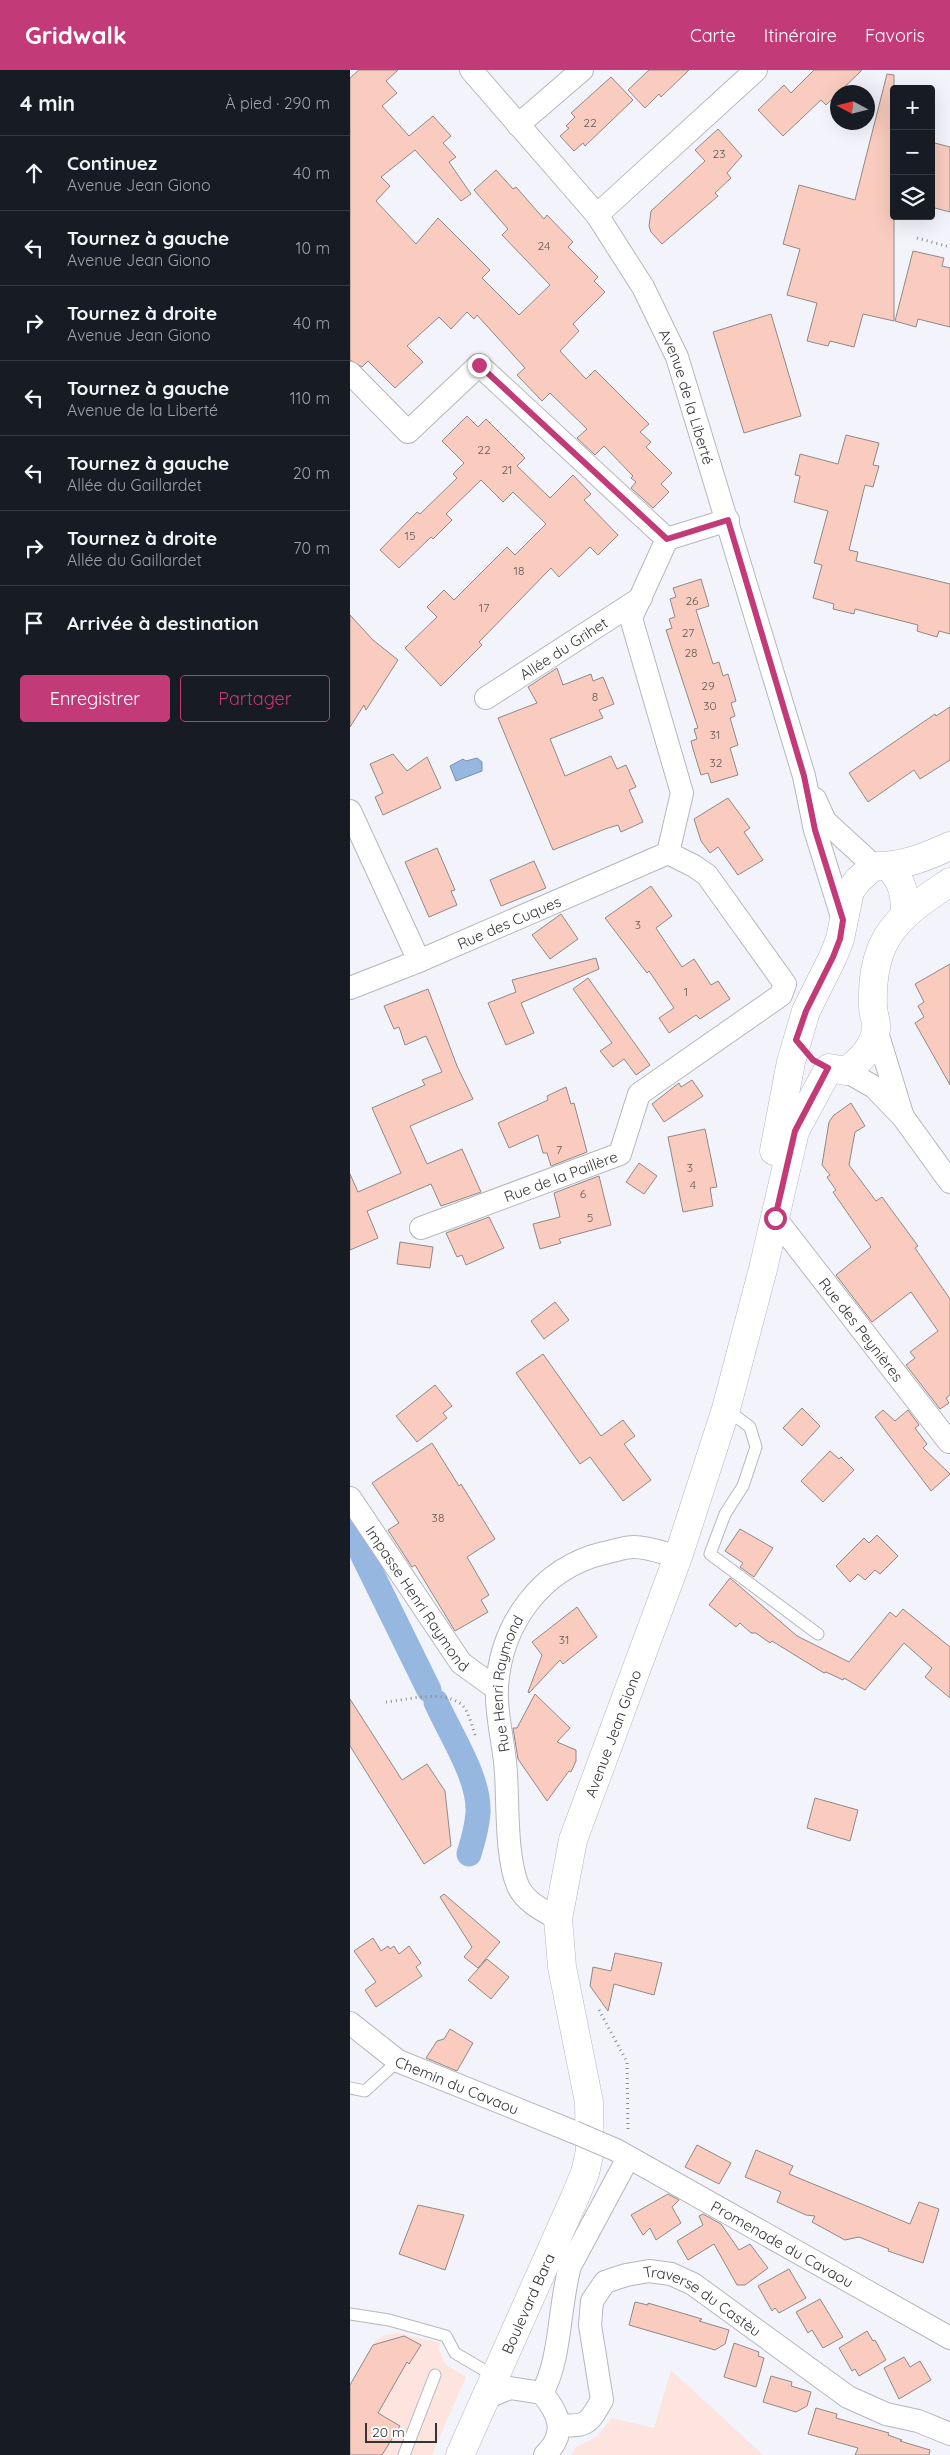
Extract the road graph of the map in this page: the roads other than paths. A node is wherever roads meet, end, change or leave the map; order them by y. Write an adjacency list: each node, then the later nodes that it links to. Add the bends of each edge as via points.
1 (471, 70): 4 (street, Avenue de la Liberté)
2 (582, 70): 4 (street)
3 (756, 70): 5 (street)
4 (518, 125): 5 (street, Avenue de la Liberté)
5 (596, 215): 7 (street, Avenue de la Liberté, via 643,287 677,357)
6 (350, 373): 8 (street, via 408,432 479,365)
7 (728, 520): 8 (street); 11 (street, Avenue de la Liberté)
8 (667, 539): 9 (street)
9 (641, 598): 10 (street, Allée du Grihet); 14 (street, via 631,618 682,793)
10 (486, 698)
11 (804, 776): 15 (street, Avenue de la Liberté, via 826,821); 18 (street, Avenue de la Liberté, via 815,830)
12 (350, 811): 19 (street)
13 (950, 846): 15 (street, Avenue Jean Giono, via 922,859)
14 (668, 853): 19 (street, Rue des Cuques); 27 (street, Rue de la Paillère, via 707,875 785,984 780,995 639,1094 620,1154)
15 (881, 867): 17 (street, via 898,877 905,891); 18 (street, Avenue Jean Giono, via 858,880 850,891)
16 (950, 882): 17 (street, Avenue Jean Giono)
17 (905, 914): 21 (street, Avenue Jean Giono, via 882,946 872,981)
18 (843, 920): 22 (street, Avenue Jean Giono, via 833,957 806,1011)
19 (419, 961): 20 (street, Rue des Cuques)
20 (350, 988)
21 (876, 1028): 23 (street, Avenue Jean Giono, via 870,1048 859,1061); 24 (street)
22 (796, 1040): 23 (street, via 813,1060); 28 (street, Avenue Jean Giono, via 754,1265)
23 (837, 1069): 24 (street, via 874,1087); 26 (street, Avenue Jean Giono, via 795,1131)
24 (903, 1117): 25 (street)
25 (950, 1182)
26 (775, 1218): 28 (street, Avenue Jean Giono); 30 (street, Rue des Peynières)
27 (420, 1228)
28 (747, 1326): 29 (street, Avenue Jean Giono)
29 (726, 1409): 32 (street, Avenue Jean Giono); 33 (lane, via 750,1428 756,1447 743,1486 725,1514 710,1554)
30 (950, 1443)
31 (350, 1498): 34 (street, Impasse Henri Raymond, via 461,1663)
32 (678, 1557): 34 (street, Rue Henri Raymond, via 649,1548 631,1547 591,1556 560,1572 515,1618 502,1653); 35 (street, Avenue Jean Giono, via 573,1840)
33 (818, 1634)
34 (496, 1689): 35 (street, Rue Henri Raymond, via 506,1764 512,1858 518,1887 534,1906)
35 (558, 1919): 39 (street, Avenue Jean Giono, via 562,1967 589,2102)
36 (350, 2023): 37 (street, Chemin du Cavaou)
37 (398, 2061): 38 (lane, via 365,2091); 39 (street, Chemin du Cavaou)
38 (350, 2088)
39 (602, 2148): 41 (street, Promenade du Cavaou); 43 (street, Boulevard Bara, via 585,2173); 44 (street, via 565,2284 550,2379)
40 (350, 2314): 43 (lane, via 388,2320 446,2336 455,2353)
41 (950, 2338)
42 (435, 2375): 47 (lane)
43 (489, 2387): 44 (street); 48 (street, Boulevard Bara)
44 (542, 2393): 45 (street, via 554,2407)
45 (560, 2425): 46 (street, Traverse du Castèu, via 580,2426 592,2419 602,2400 590,2325 592,2301 605,2282 649,2271 671,2274 693,2284 848,2397 886,2414 918,2421); 49 (street, via 556,2444)
46 (950, 2434)
47 (404, 2455)
48 (460, 2455)
49 (545, 2455)

